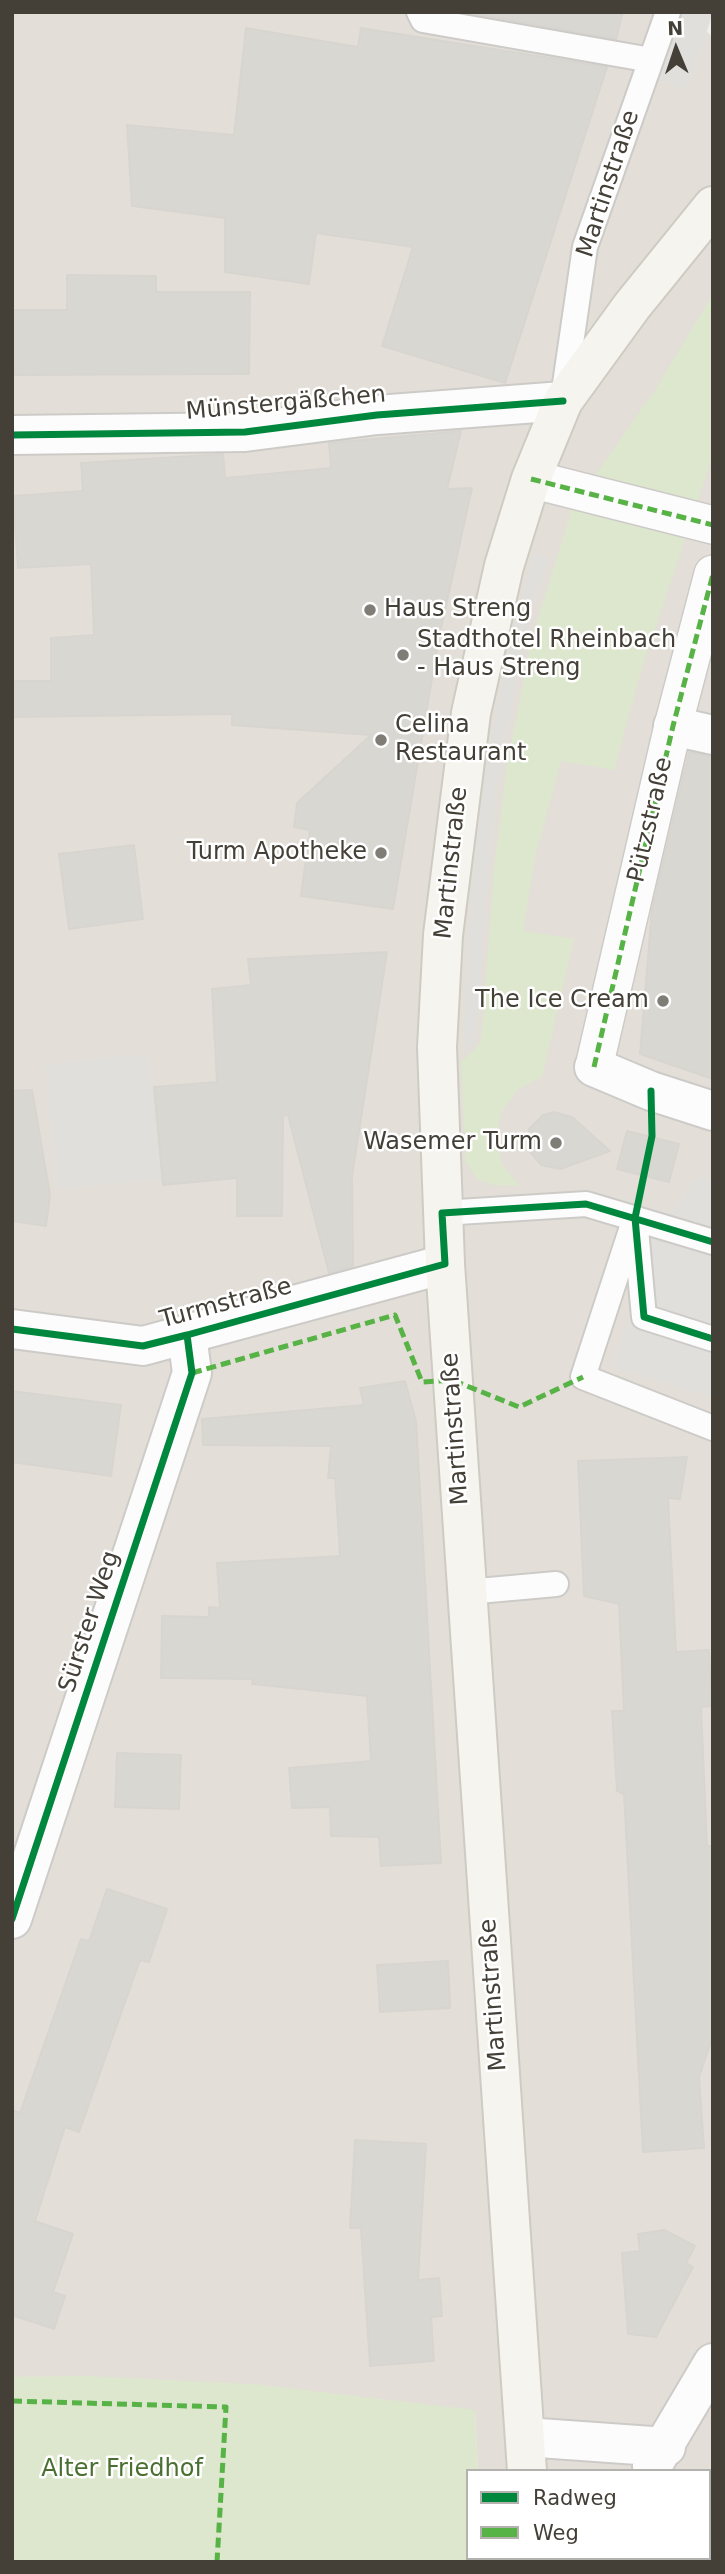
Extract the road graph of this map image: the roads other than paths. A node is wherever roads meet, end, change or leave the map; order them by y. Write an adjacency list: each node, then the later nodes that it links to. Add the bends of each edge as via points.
1 (419, 12): 3 (lane, via 423,20)
2 (668, 12): 3 (lane, Martinstraße)
3 (651, 60): 5 (lane, Martinstraße, via 585,247)
4 (713, 206): 5 (main road, Martinstraße)
5 (563, 401): 6 (street, Münstergäßchen, via 377,415 245,432); 7 (main road, Martinstraße)
6 (12, 435)
7 (531, 479): 8 (street); 14 (main road, Martinstraße, via 504,566 471,713 455,824 437,1047)
8 (713, 525)
9 (713, 574): 10 (street, Pützstraße)
10 (673, 726): 11 (street); 12 (street, Pützstraße)
11 (713, 735)
12 (594, 1067): 13 (street)
13 (713, 1111)
14 (442, 1213): 15 (lane, via 586,1204); 17 (main road, Martinstraße)
15 (635, 1218): 16 (lane); 20 (lane, via 645,1317); 21 (lane, via 583,1377)
16 (713, 1242)
17 (445, 1264): 19 (street, Turmstraße); 23 (main road, Martinstraße)
18 (12, 1329): 19 (street, Turmstraße, via 143,1346)
19 (187, 1335): 24 (street, Sürster Weg, via 192,1373)
20 (713, 1339)
21 (713, 1428)
22 (556, 1584): 23 (lane)
23 (467, 1592): 26 (main road, Martinstraße)
24 (12, 1919)
25 (713, 2363): 27 (street)
26 (526, 2454): 27 (street)
27 (657, 2459)

